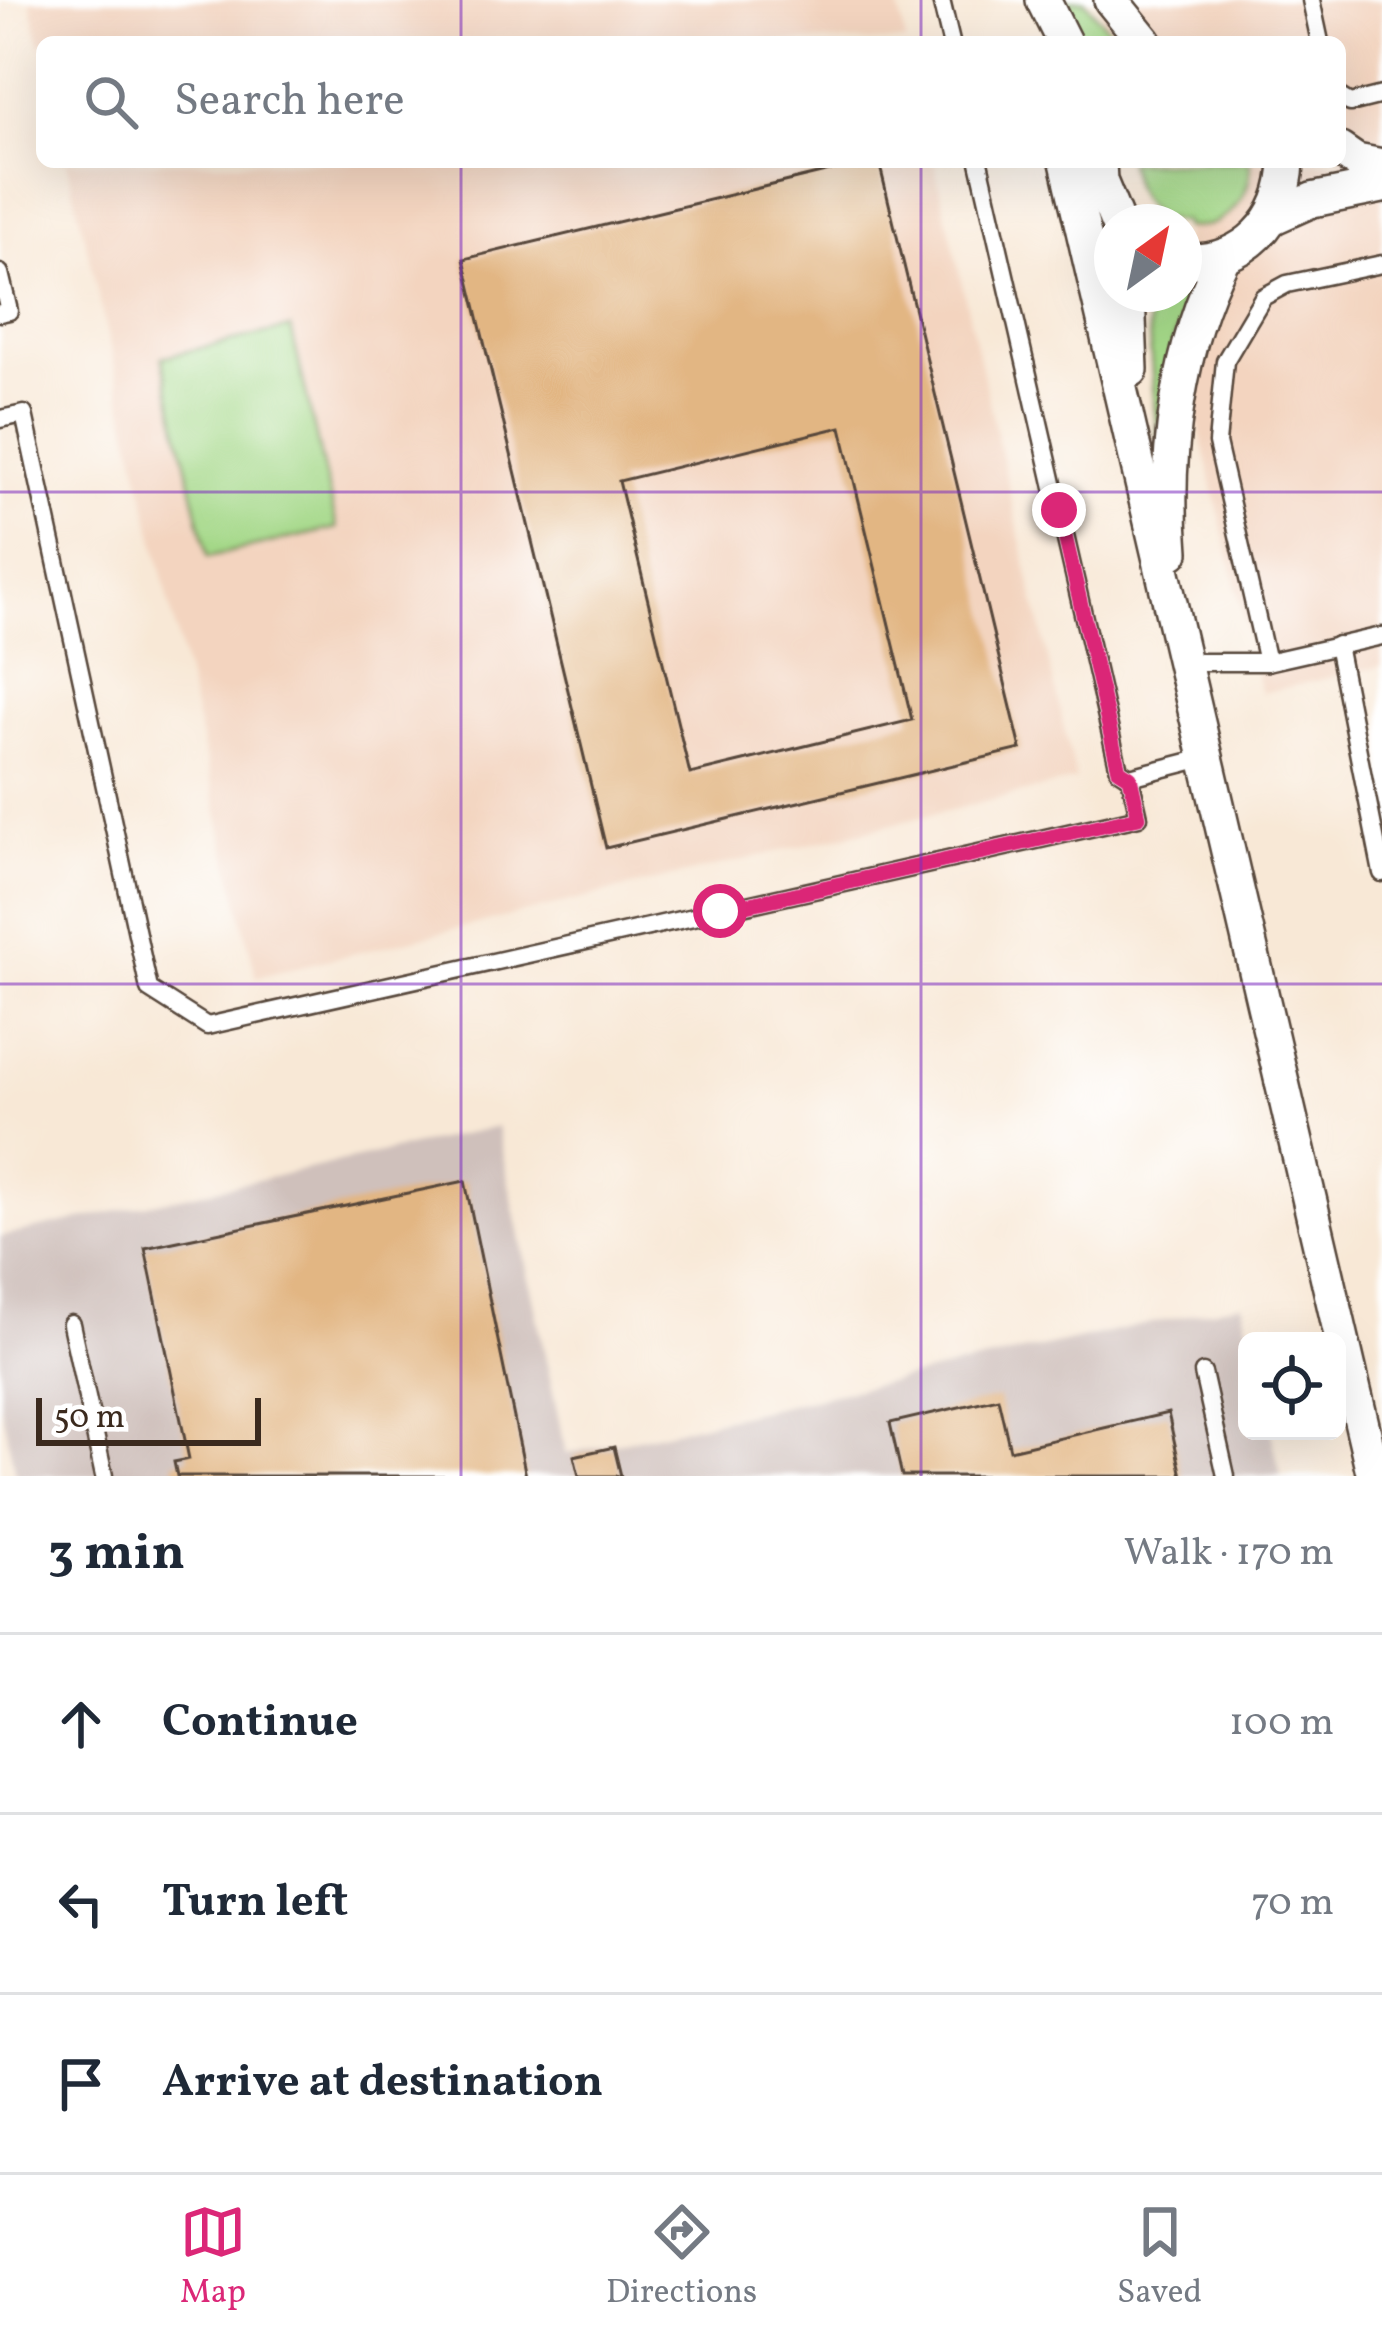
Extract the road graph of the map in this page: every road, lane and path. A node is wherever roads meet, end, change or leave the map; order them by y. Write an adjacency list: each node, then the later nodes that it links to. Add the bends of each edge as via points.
1 (941, 0): 6 (lane)
2 (1030, 0): 7 (street)
3 (1043, 0): 8 (street)
4 (1111, 0): 9 (street)
5 (1311, 0): 10 (lane)
6 (950, 36)
7 (1039, 36)
8 (1061, 36)
9 (1140, 36)
10 (1319, 36)
11 (1382, 95): 12 (lane)
12 (1346, 100)
13 (1346, 154): 14 (street)
14 (1382, 166)
15 (980, 168): 35 (lane, via 1119,770)
16 (1068, 168): 29 (street)
17 (1099, 168): 20 (street)
18 (1287, 168): 21 (street)
19 (1382, 186): 21 (street)
20 (1110, 204)
21 (1274, 217): 22 (street)
22 (1223, 259): 23 (street); 32 (street, via 1186,347 1174,444 1171,530)
23 (1202, 260)
24 (1382, 264): 33 (lane, via 1287,284 1263,297 1225,361 1216,443)
25 (0, 273): 27 (lane, via 9,311)
26 (1129, 312): 29 (street)
27 (0, 313)
28 (0, 419): 35 (lane, via 24,414 149,989 207,1026 1139,817)
29 (1135, 456): 32 (street)
30 (1382, 636): 31 (lane)
31 (1337, 645): 33 (lane); 36 (lane)
32 (1182, 662): 33 (lane); 34 (street)
33 (1267, 662)
34 (1204, 758): 35 (lane); 41 (street)
35 (1130, 777)
36 (1382, 872)
37 (71, 1324): 39 (lane)
38 (1203, 1373): 40 (lane)
39 (104, 1476)
40 (1226, 1476)
41 (1374, 1476)

